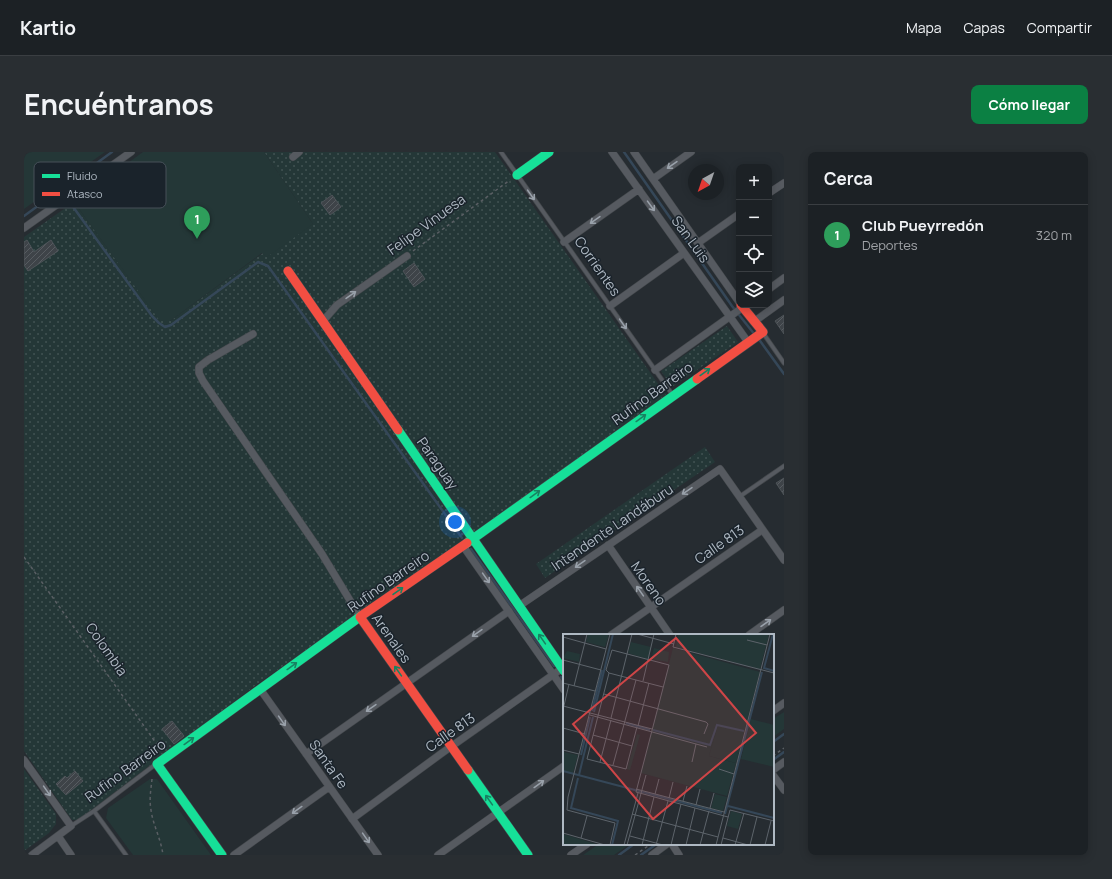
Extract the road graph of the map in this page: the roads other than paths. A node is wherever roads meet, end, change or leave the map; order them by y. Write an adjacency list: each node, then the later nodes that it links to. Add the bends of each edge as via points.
1 (131, 152): 9 (street)
2 (299, 152): 8 (street)
3 (501, 152): 10 (lane, Corrientes)
4 (549, 152): 10 (street)
5 (612, 152): 13 (street, San Luis)
6 (634, 152): 11 (street, San Luis)
7 (691, 152): 11 (street, one-way to 11)
8 (293, 157)
9 (117, 162)
10 (517, 175): 18 (lane, Corrientes, one-way to 18)
11 (653, 179): 19 (street, San Luis)
12 (784, 183): 14 (street)
13 (639, 189): 18 (street, one-way to 18); 20 (street, San Luis, one-way to 20)
14 (772, 191)
15 (52, 208): 17 (street)
16 (736, 216): 19 (street)
17 (24, 228)
18 (564, 242): 27 (lane, Corrientes)
19 (698, 243): 25 (street, San Luis)
20 (684, 253): 27 (street); 30 (street, San Luis)
21 (407, 256): 31 (street, Felipe Vinuesa, one-way to 21, via 336,305)
22 (288, 271): 31 (street, Paraguay)
23 (784, 278): 24 (street)
24 (772, 287)
25 (736, 297)
26 (784, 300): 32 (street)
27 (610, 306): 37 (lane, Corrientes, one-way to 37)
28 (739, 308): 30 (street, Rufino Barreiro)
29 (744, 308): 32 (street, San Luis)
30 (730, 316): 35 (street, San Luis); 37 (street, Rufino Barreiro)
31 (323, 321): 42 (street, Paraguay)
32 (755, 321): 33 (street, San Luis)
33 (763, 332): 35 (street, Rufino Barreiro); 36 (lane, San Luis)
34 (253, 334): 50 (street, Arenales, via 200,367 202,381 322,554)
35 (748, 342): 38 (street, Rufino Barreiro, one-way to 35)
36 (784, 363)
37 (655, 370): 38 (lane, Corrientes)
38 (673, 395): 42 (street, Rufino Barreiro, one-way to 38)
39 (784, 466): 40 (lane)
40 (739, 496): 41 (street); 43 (street, Intendente Landáburu, one-way to 43, via 720,469)
41 (762, 530): 45 (street); 47 (street, Calle 813)
42 (473, 538): 44 (street, Rufino Barreiro); 46 (street, Paraguay)
43 (608, 545): 46 (street, Intendente Landáburu, one-way to 46); 47 (street, Moreno, one-way to 43)
44 (463, 546): 49 (street, one-way to 49); 50 (street, Rufino Barreiro, one-way to 44)
45 (784, 560)
46 (519, 606): 54 (street, Paraguay, one-way to 46)
47 (651, 608): 51 (street, Calle 813); 52 (street, Moreno)
48 (784, 610): 53 (street, one-way to 48)
49 (509, 611): 55 (street); 56 (street, one-way to 56)
50 (360, 617): 56 (street, Arenales, one-way to 50); 57 (street, Rufino Barreiro, one-way to 50)
51 (612, 634)
52 (669, 634)
53 (750, 634)
54 (563, 669): 55 (street, Calle 813)
55 (553, 675): 58 (street); 61 (street, Calle 813)
56 (407, 683): 61 (street, Arenales); 62 (street, one-way to 62)
57 (260, 688): 62 (street, Santa Fe, one-way to 62); 65 (street, Rufino Barreiro, one-way to 57)
58 (563, 689)
59 (784, 704): 60 (street)
60 (774, 710)
61 (451, 746): 72 (street, Arenales, one-way to 61); 73 (street, Calle 813)
62 (306, 754): 69 (street, Santa Fe)
63 (24, 760): 74 (street, one-way to 74)
64 (784, 762): 67 (street)
65 (157, 764): 71 (lane, Rufino Barreiro); 82 (street)
66 (563, 767): 72 (street, one-way to 66)
67 (774, 769)
68 (774, 776): 70 (street)
69 (329, 787): 73 (street, Santa Fe); 83 (street, one-way to 83)
70 (784, 790)
71 (94, 811): 74 (lane, Rufino Barreiro); 81 (lane)
72 (498, 813): 85 (street); 86 (street, Arenales)
73 (352, 819): 84 (street, Santa Fe, one-way to 84)
74 (71, 826): 75 (street, Rufino Barreiro)
75 (58, 836): 79 (street, Rufino Barreiro); 80 (street)
76 (586, 845): 87 (street)
77 (666, 845): 88 (street)
78 (673, 845): 89 (street)
79 (32, 855)
80 (71, 855)
81 (126, 855)
82 (222, 855)
83 (234, 855)
84 (378, 855)
85 (438, 855)
86 (528, 855)
87 (571, 855)
88 (652, 855)
89 (679, 855)

